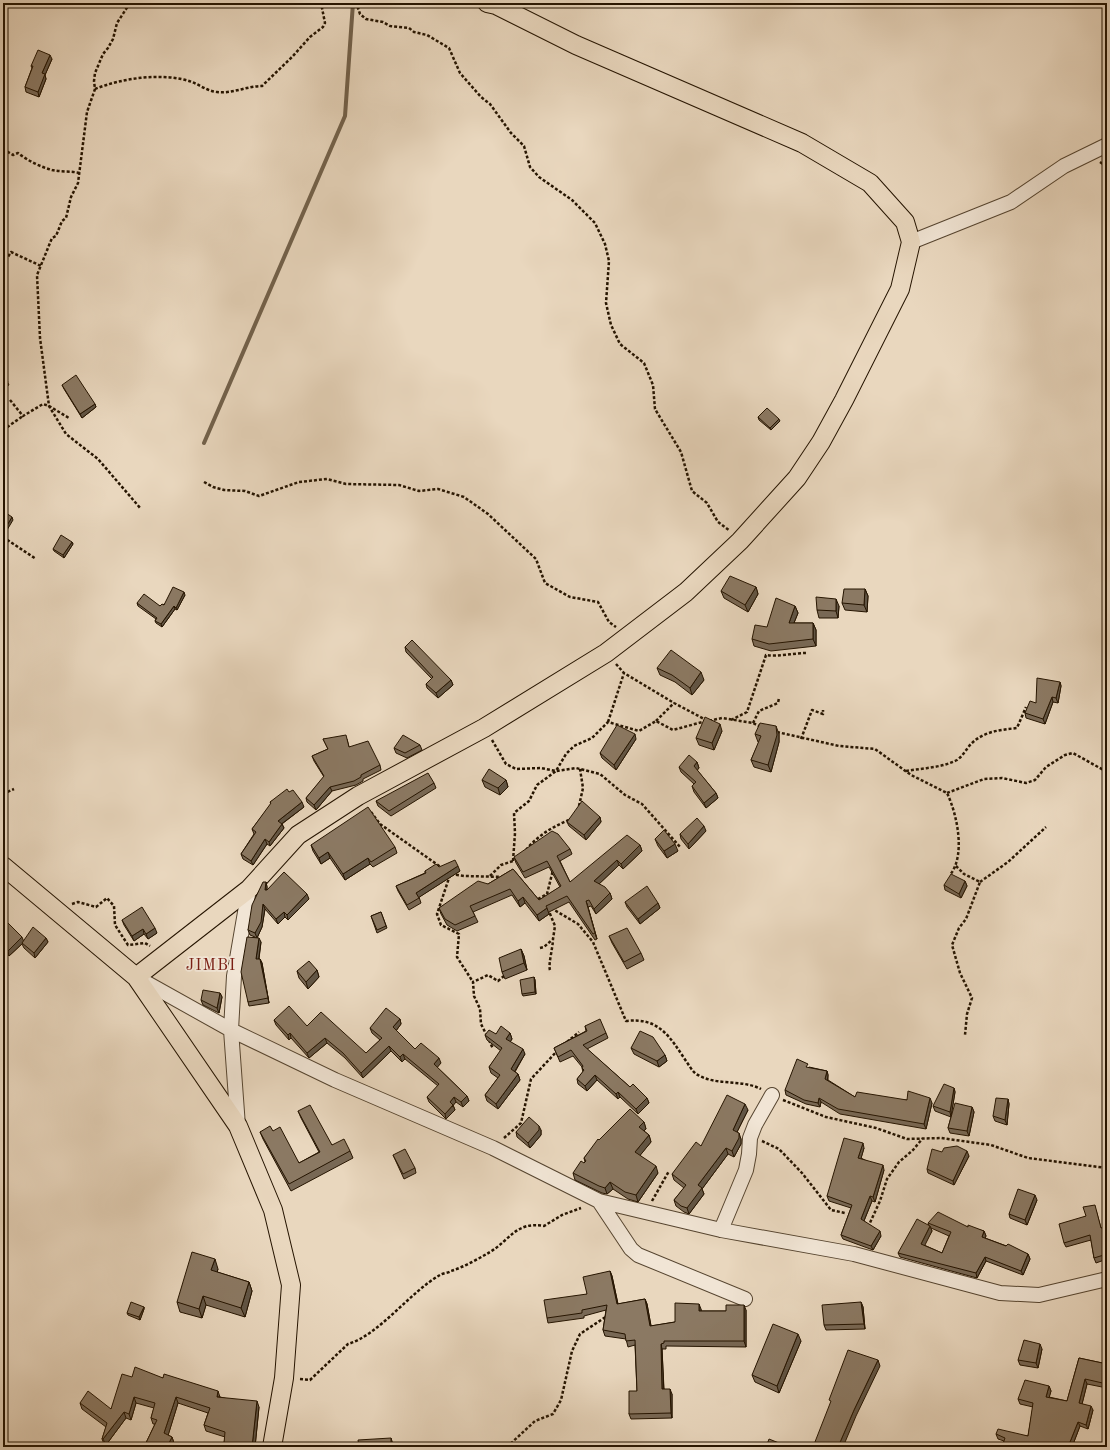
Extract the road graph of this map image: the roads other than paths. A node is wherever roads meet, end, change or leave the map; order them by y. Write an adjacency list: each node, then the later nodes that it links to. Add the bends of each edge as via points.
1 (487, 3): 3 (main road, via 802,144 870,183 905,222)
2 (1107, 145): 3 (street, via 1064,166 1011,202)
3 (911, 242): 5 (main road, via 900,289 821,442 797,478 740,541 686,592 606,654 484,728 358,796 298,835)
4 (3, 866): 6 (main road)
5 (249, 889): 6 (main road); 7 (street, via 234,976)
6 (136, 977): 7 (street); 9 (main road)
7 (231, 1030): 9 (street); 10 (street, via 335,1080 493,1148)
8 (772, 1095): 11 (street, via 755,1125 750,1138 746,1170)
9 (238, 1126): 14 (main road, via 273,1210 291,1285 284,1378)
10 (599, 1201): 11 (street); 13 (street, via 631,1249 638,1255)
11 (720, 1230): 12 (street, via 854,1254 1000,1292 1039,1295)
12 (1107, 1279)
13 (745, 1299)
14 (272, 1447)

